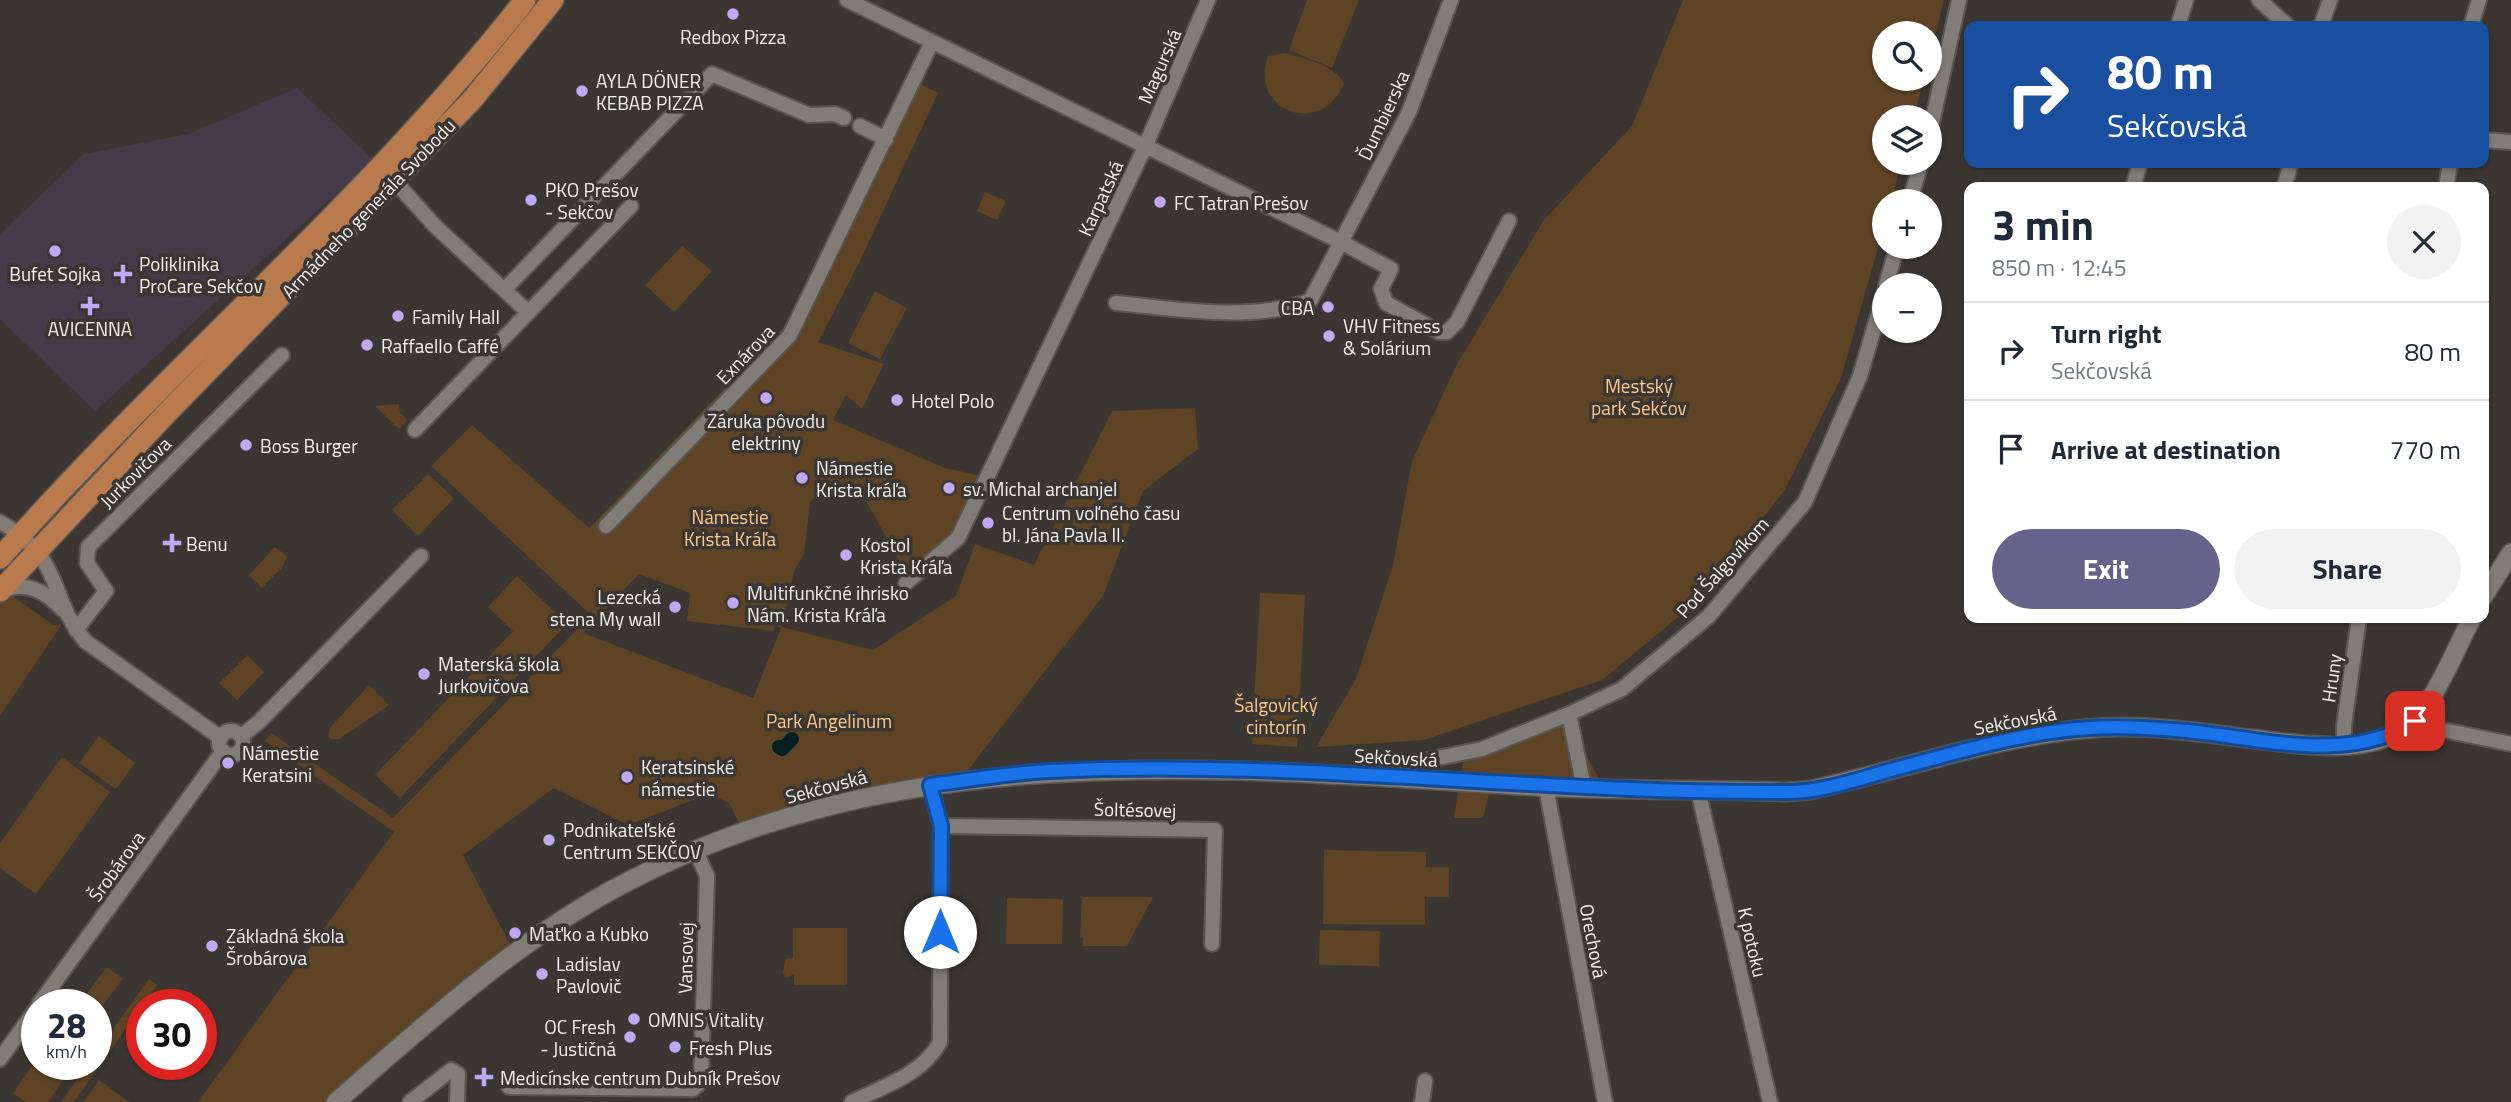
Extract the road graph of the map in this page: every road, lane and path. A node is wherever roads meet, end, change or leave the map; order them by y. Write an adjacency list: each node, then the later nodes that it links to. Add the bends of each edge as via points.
1 (525, 0): 23 (main road, Armádneho generála Svobodu, via 455,86)
2 (553, 0): 24 (main road, Armádneho generála Svobodu, via 472,100)
3 (847, 0): 15 (street)
4 (1208, 0): 22 (street, Magurská)
5 (1451, 0): 27 (street, Ďumbierska, via 1409,112)
6 (1959, 0): 16 (street)
7 (2186, 0): 11 (street)
8 (2259, 0): 12 (street)
9 (2330, 0): 13 (street)
10 (2479, 0): 14 (street)
11 (2180, 21)
12 (2282, 21)
13 (2323, 21)
14 (2473, 21)
15 (932, 42): 19 (street, Exnárova); 22 (street, Karpatská)
16 (1936, 105)
17 (844, 118): 28 (street, via 809,115 712,74)
18 (860, 126): 19 (street)
19 (886, 139): 35 (street, Exnárova, via 790,335)
20 (2489, 140): 21 (street)
21 (2511, 142)
22 (1145, 147): 27 (street); 41 (street, Karpatská, via 958,538)
23 (382, 164): 24 (street); 36 (main road, Armádneho generála Svobodu)
24 (394, 183): 28 (street); 37 (main road, Armádneho generála Svobodu)
25 (631, 206): 30 (street)
26 (1509, 221): 27 (street, via 1457,322 1443,333 1386,303 1381,289 1391,269)
27 (1341, 242): 29 (street, Ďumbierska, via 1310,302 1281,311 1214,313)
28 (505, 289): 30 (street)
29 (1116, 303)
30 (528, 312): 33 (street)
31 (1872, 335): 47 (street, Pod Šalgovíkom, via 1860,376 1805,502 1709,616 1622,689)
32 (282, 355): 46 (street, Jurkovičova, via 88,547 87,563 106,591)
33 (415, 430)
34 (0, 522): 36 (street)
35 (606, 526)
36 (21, 534): 37 (street); 40 (main road, Armádneho generála Svobodu)
37 (37, 549): 43 (main road, Armádneho generála Svobodu); 46 (street, via 49,565)
38 (2511, 553): 42 (street)
39 (421, 556): 49 (street)
40 (0, 558)
41 (906, 583)
42 (2489, 588)
43 (0, 591): 46 (street, via 32,587 48,596)
44 (2358, 623): 52 (street, Hruny)
45 (2469, 623): 48 (street)
46 (74, 624): 50 (street, via 85,641)
47 (1569, 714): 53 (street, Pod Šalgovíkom, via 1482,749 1388,768); 56 (street)
48 (2415, 721): 51 (street); 52 (street, Sekčovská, via 2381,739)
49 (241, 736): 50 (street, via 230,731); 50 (street, via 239,752 231,755)
50 (222, 744): 61 (street, Šrobárova)
51 (2511, 744)
52 (2344, 745): 57 (street, Sekčovská, via 2158,729 2086,729 1967,751 1811,790)
53 (1298, 772): 54 (street, Sekčovská, via 1067,770); 55 (street, Sekčovská)
54 (930, 785): 58 (street); 59 (street, Sekčovská, via 854,798)
55 (1546, 787): 56 (street, Sekčovská); 71 (street, Orechová)
56 (1584, 788): 57 (street, Sekčovská)
57 (1698, 790): 72 (street, K potoku)
58 (941, 826): 60 (street, Šoltésovej, via 1215,830); 69 (street, via 940,1042 932,1058 918,1069)
59 (696, 851): 65 (street, Vansovej, via 706,876 701,1082 693,1089); 66 (street, Sekčovská, via 611,890 499,965)
60 (1212, 944)
61 (50, 989)
62 (21, 1030): 63 (street, Šrobárova)
63 (0, 1059)
64 (1425, 1081): 70 (street)
65 (509, 1087)
66 (347, 1098)
67 (410, 1102): 68 (street, via 451,1070 458,1073)
68 (457, 1102)
69 (852, 1102)
70 (1422, 1102)
71 (1605, 1102)
72 (1770, 1102)

